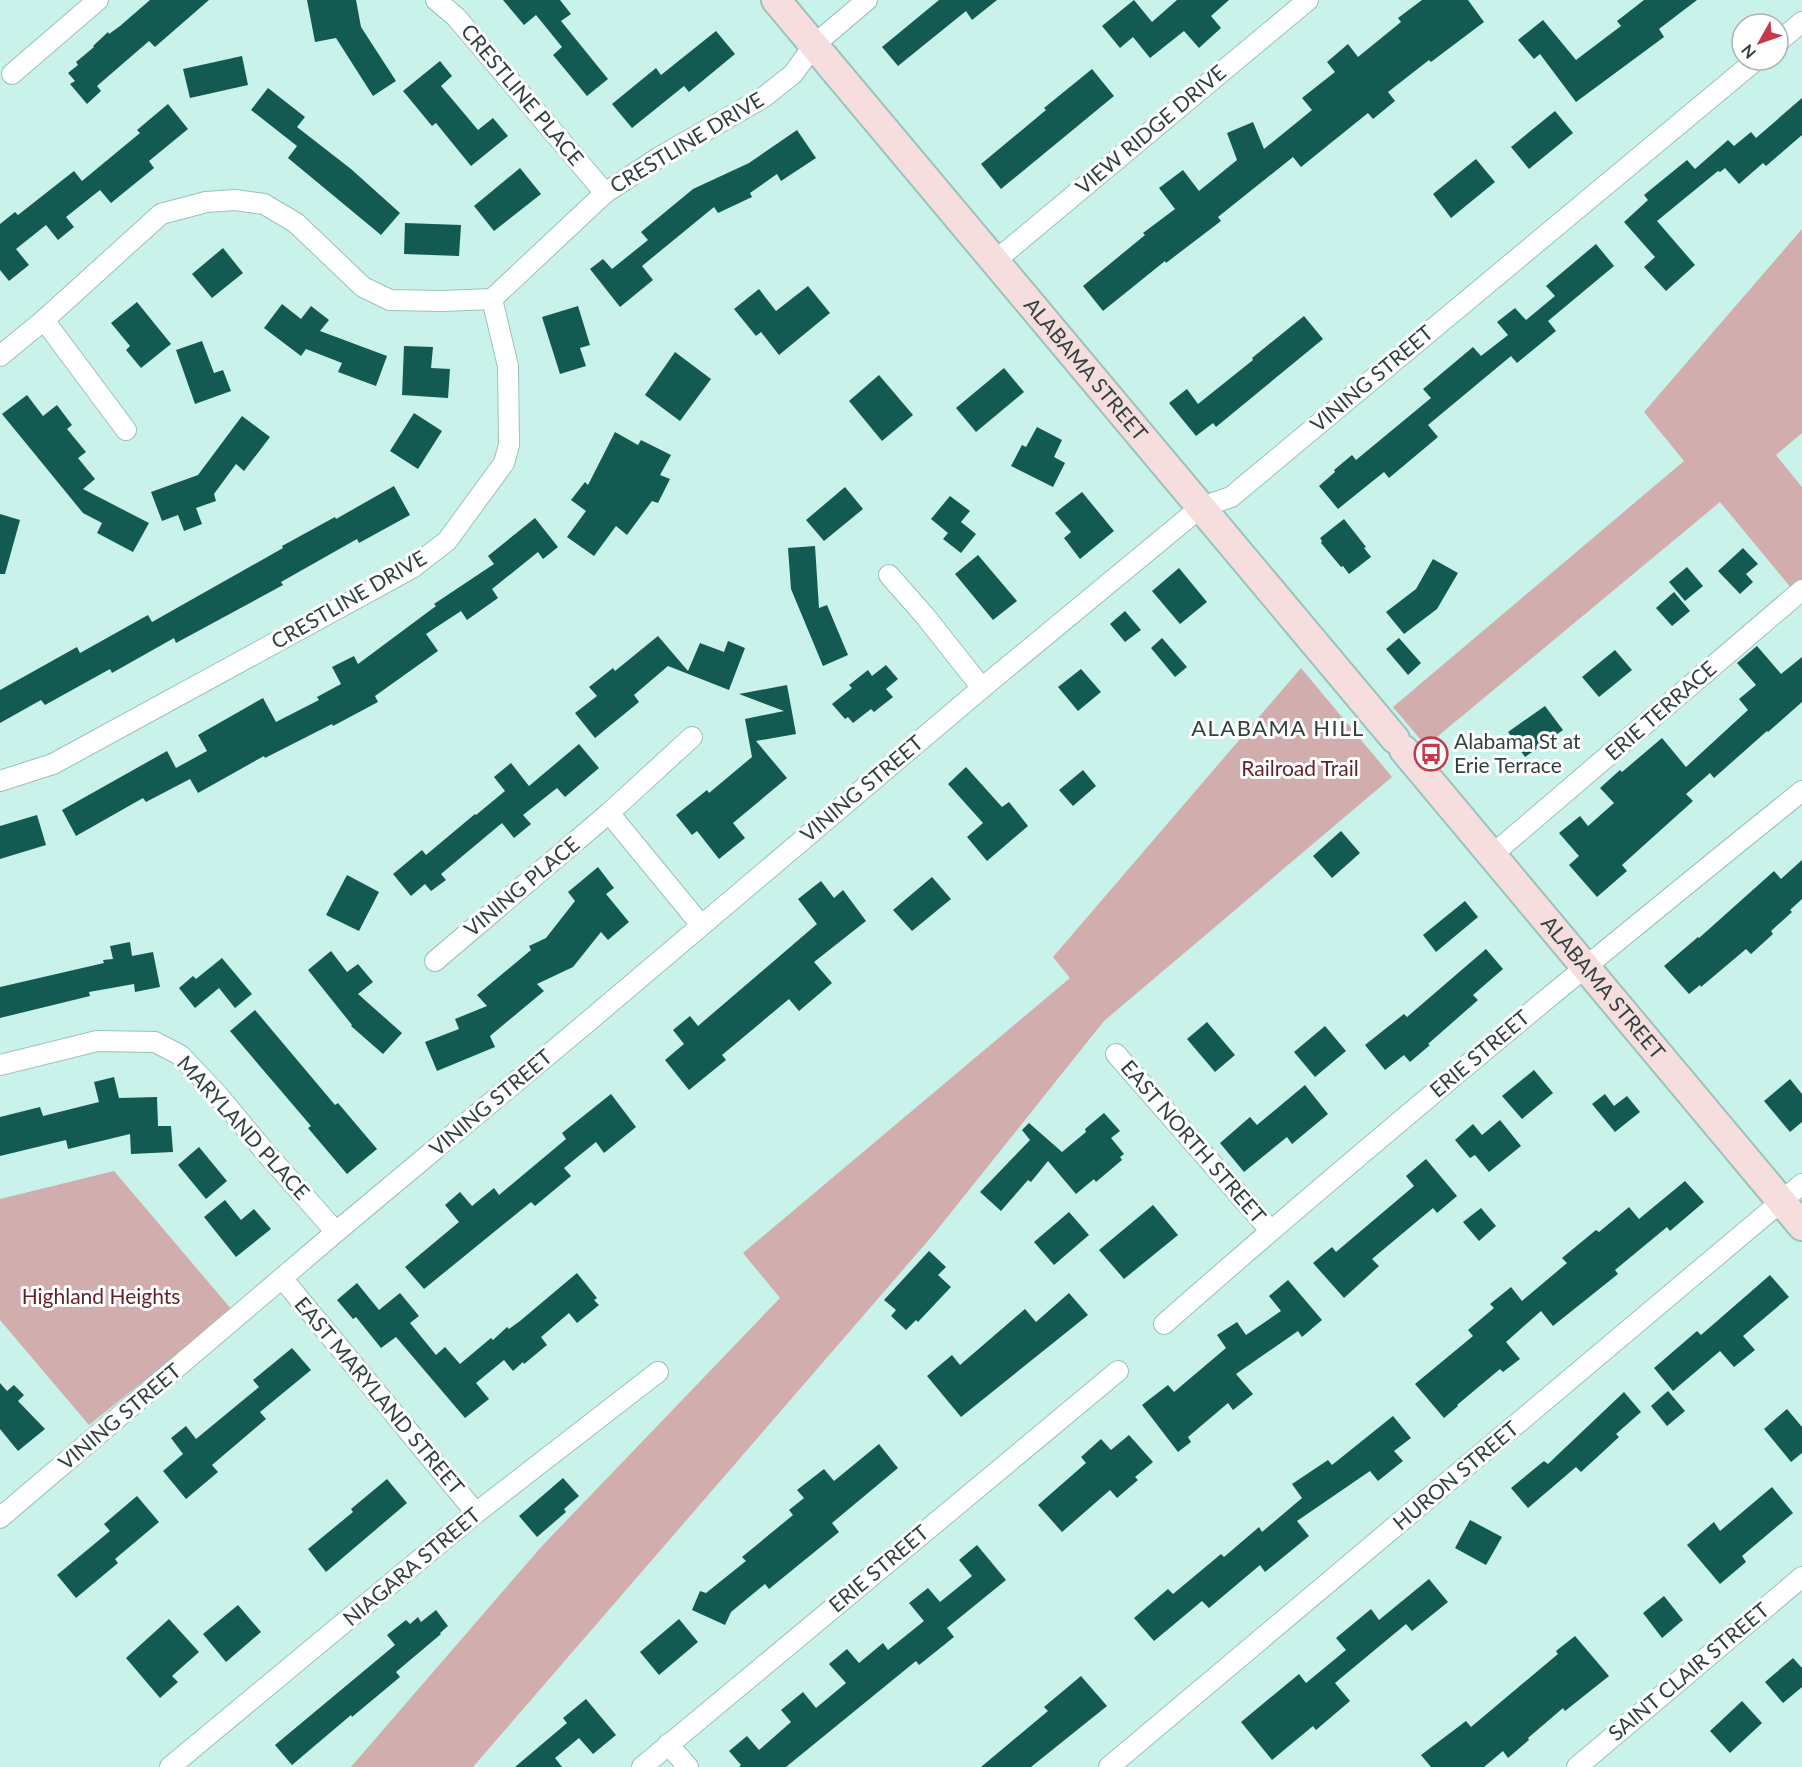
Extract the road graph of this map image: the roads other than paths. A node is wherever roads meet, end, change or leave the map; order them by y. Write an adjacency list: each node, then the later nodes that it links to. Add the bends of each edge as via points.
1 (98, 0): 10 (street)
2 (436, 0): 11 (street, CRESTLINE PLACE, via 456,17)
3 (776, 0): 8 (main road, ALABAMA STREET)
4 (867, 0): 8 (street, CRESTLINE DRIVE)
5 (1308, 0): 12 (street, VIEW RIDGE DRIVE)
6 (1802, 22): 7 (street)
7 (1790, 32)
8 (814, 45): 11 (street, CRESTLINE DRIVE, via 793,74 764,97); 12 (main road, ALABAMA STREET)
9 (1742, 72): 17 (street, VINING STREET, via 1231,497)
10 (12, 74)
11 (605, 193): 13 (street, CRESTLINE DRIVE)
12 (995, 261): 17 (main road, ALABAMA STREET)
13 (492, 299): 14 (street, via 390,300 363,287 296,223 264,204 235,200 206,202 161,214); 22 (street, CRESTLINE DRIVE, via 508,366 509,445 504,463 447,541 412,568 53,764)
14 (44, 320): 15 (street); 16 (street)
15 (0, 356)
16 (126, 430)
17 (1201, 507): 20 (street, VINING STREET); 25 (main road, ALABAMA STREET)
18 (889, 575): 20 (street)
19 (1802, 590): 25 (street, ERIE TERRACE)
20 (982, 688): 26 (street, VINING STREET)
21 (692, 737): 24 (street, VINING PLACE)
22 (0, 781)
23 (1802, 791): 28 (street, ERIE STREET)
24 (609, 813): 26 (street); 27 (street, VINING PLACE)
25 (1492, 855): 28 (main road, ALABAMA STREET)
26 (701, 925): 34 (street, VINING STREET)
27 (435, 961)
28 (1584, 966): 31 (main road, ALABAMA STREET); 33 (street, ERIE STREET)
29 (1116, 1054): 33 (street, EAST NORTH STREET)
30 (0, 1065): 34 (street, MARYLAND PLACE, via 97,1041 155,1042 180,1055)
31 (1792, 1193): 32 (main road, ALABAMA STREET); 47 (street, HURON STREET)
32 (1802, 1226)
33 (1270, 1230): 36 (street, ERIE STREET)
34 (336, 1232): 35 (street, VINING STREET)
35 (282, 1278): 39 (street, VINING STREET); 40 (street, EAST MARYLAND STREET)
36 (1164, 1324)
37 (1118, 1371): 43 (street, ERIE STREET)
38 (658, 1372): 40 (street, NIAGARA STREET)
39 (9, 1500): 41 (street, VINING STREET)
40 (476, 1513): 44 (street, NIAGARA STREET)
41 (0, 1518)
42 (1802, 1577): 48 (street, SAINT CLAIR STREET)
43 (669, 1744): 45 (street, ERIE STREET); 46 (street)
44 (170, 1767)
45 (642, 1767)
46 (688, 1767)
47 (1109, 1767)
48 (1577, 1767)

